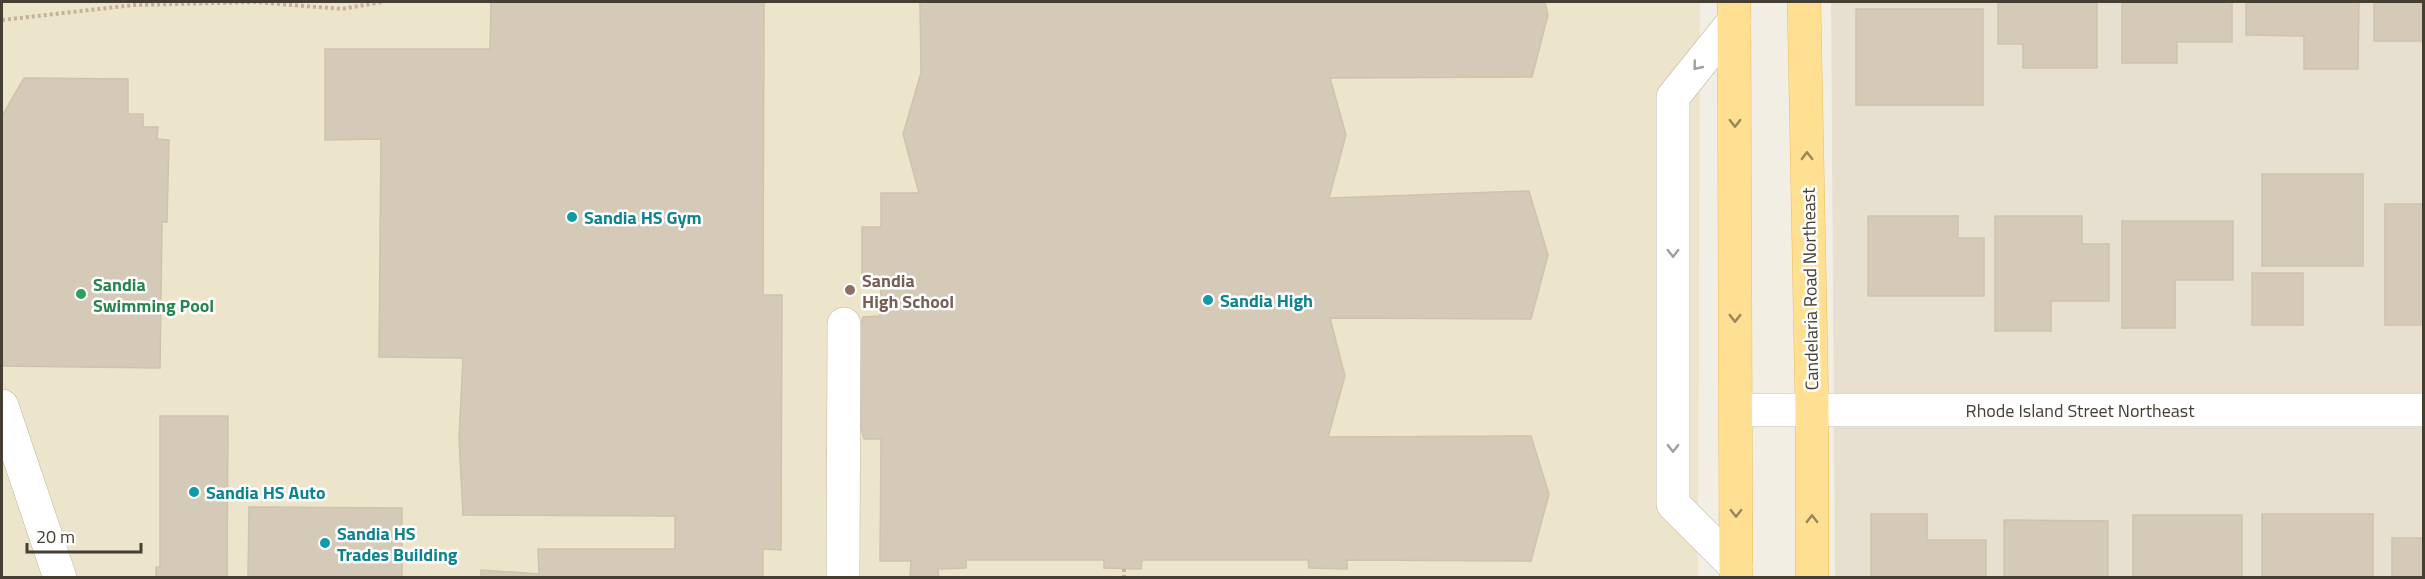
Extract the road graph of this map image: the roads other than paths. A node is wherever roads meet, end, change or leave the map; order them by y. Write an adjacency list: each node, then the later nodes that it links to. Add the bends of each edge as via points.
1 (1804, 2): 6 (main road, Candelaria Road Northeast, one-way to 1)
2 (1734, 11): 5 (main road, one-way to 5); 8 (street, one-way to 8, via 1673,97 1673,504)
3 (844, 324): 10 (street)
4 (2, 406): 9 (street)
5 (1736, 410): 6 (street, Rhode Island Street Northeast); 8 (main road, one-way to 8)
6 (1812, 410): 7 (street, Rhode Island Street Northeast); 11 (main road, Candelaria Road Northeast, one-way to 6)
7 (2424, 410)
8 (1736, 572)
9 (60, 578)
10 (843, 578)
11 (1812, 578)

